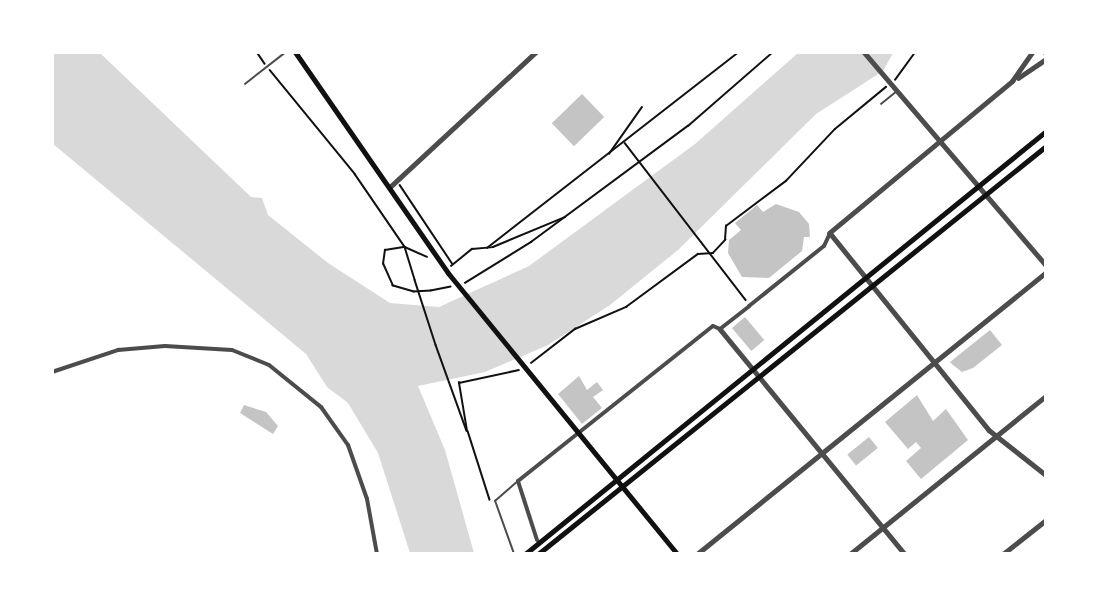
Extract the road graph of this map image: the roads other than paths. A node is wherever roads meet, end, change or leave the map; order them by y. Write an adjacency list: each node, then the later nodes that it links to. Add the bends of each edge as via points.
1 (286, 52): 8 (lane)
2 (295, 52): 15 (main road)
3 (536, 52): 15 (street)
4 (864, 52): 9 (street)
5 (1033, 52): 7 (street)
6 (1046, 59): 7 (street)
7 (1013, 81): 12 (street)
8 (245, 84)
9 (897, 91): 10 (lane); 12 (street)
10 (881, 104)
11 (1046, 131): 14 (main road)
12 (939, 141): 14 (street); 17 (street)
13 (1046, 146): 16 (main road)
14 (978, 185): 16 (street); 20 (main road)
15 (390, 187): 28 (main road, via 448,273)
16 (985, 194): 18 (street); 21 (main road)
17 (830, 233): 20 (street); 22 (street, via 824,246)
18 (1046, 265)
19 (1046, 272): 23 (street)
20 (863, 277): 21 (street); 24 (main road)
21 (870, 288): 23 (street); 26 (main road)
22 (720, 329): 24 (street); 28 (street, via 713,326)
23 (933, 365): 29 (street); 30 (street)
24 (751, 368): 26 (street); 32 (main road)
25 (52, 372): 38 (street, via 118,350 165,346 224,349 269,365 321,406 348,445 368,499)
26 (758, 377): 30 (street); 34 (main road)
27 (1046, 396): 29 (street)
28 (578, 432): 32 (main road); 33 (street)
29 (995, 436): 31 (street); 36 (street)
30 (822, 453): 36 (street); 43 (street)
31 (1046, 475)
32 (614, 477): 34 (main road); 37 (main road)
33 (516, 483): 37 (street); 39 (lane, via 495,501)
34 (622, 486): 41 (main road); 42 (main road)
35 (1046, 520): 46 (street)
36 (883, 527): 44 (street); 45 (street)
37 (537, 540): 40 (main road)
38 (377, 554)
39 (514, 554)
40 (525, 554)
41 (538, 554)
42 (677, 554)
43 (697, 554)
44 (850, 554)
45 (905, 554)
46 (1003, 554)

